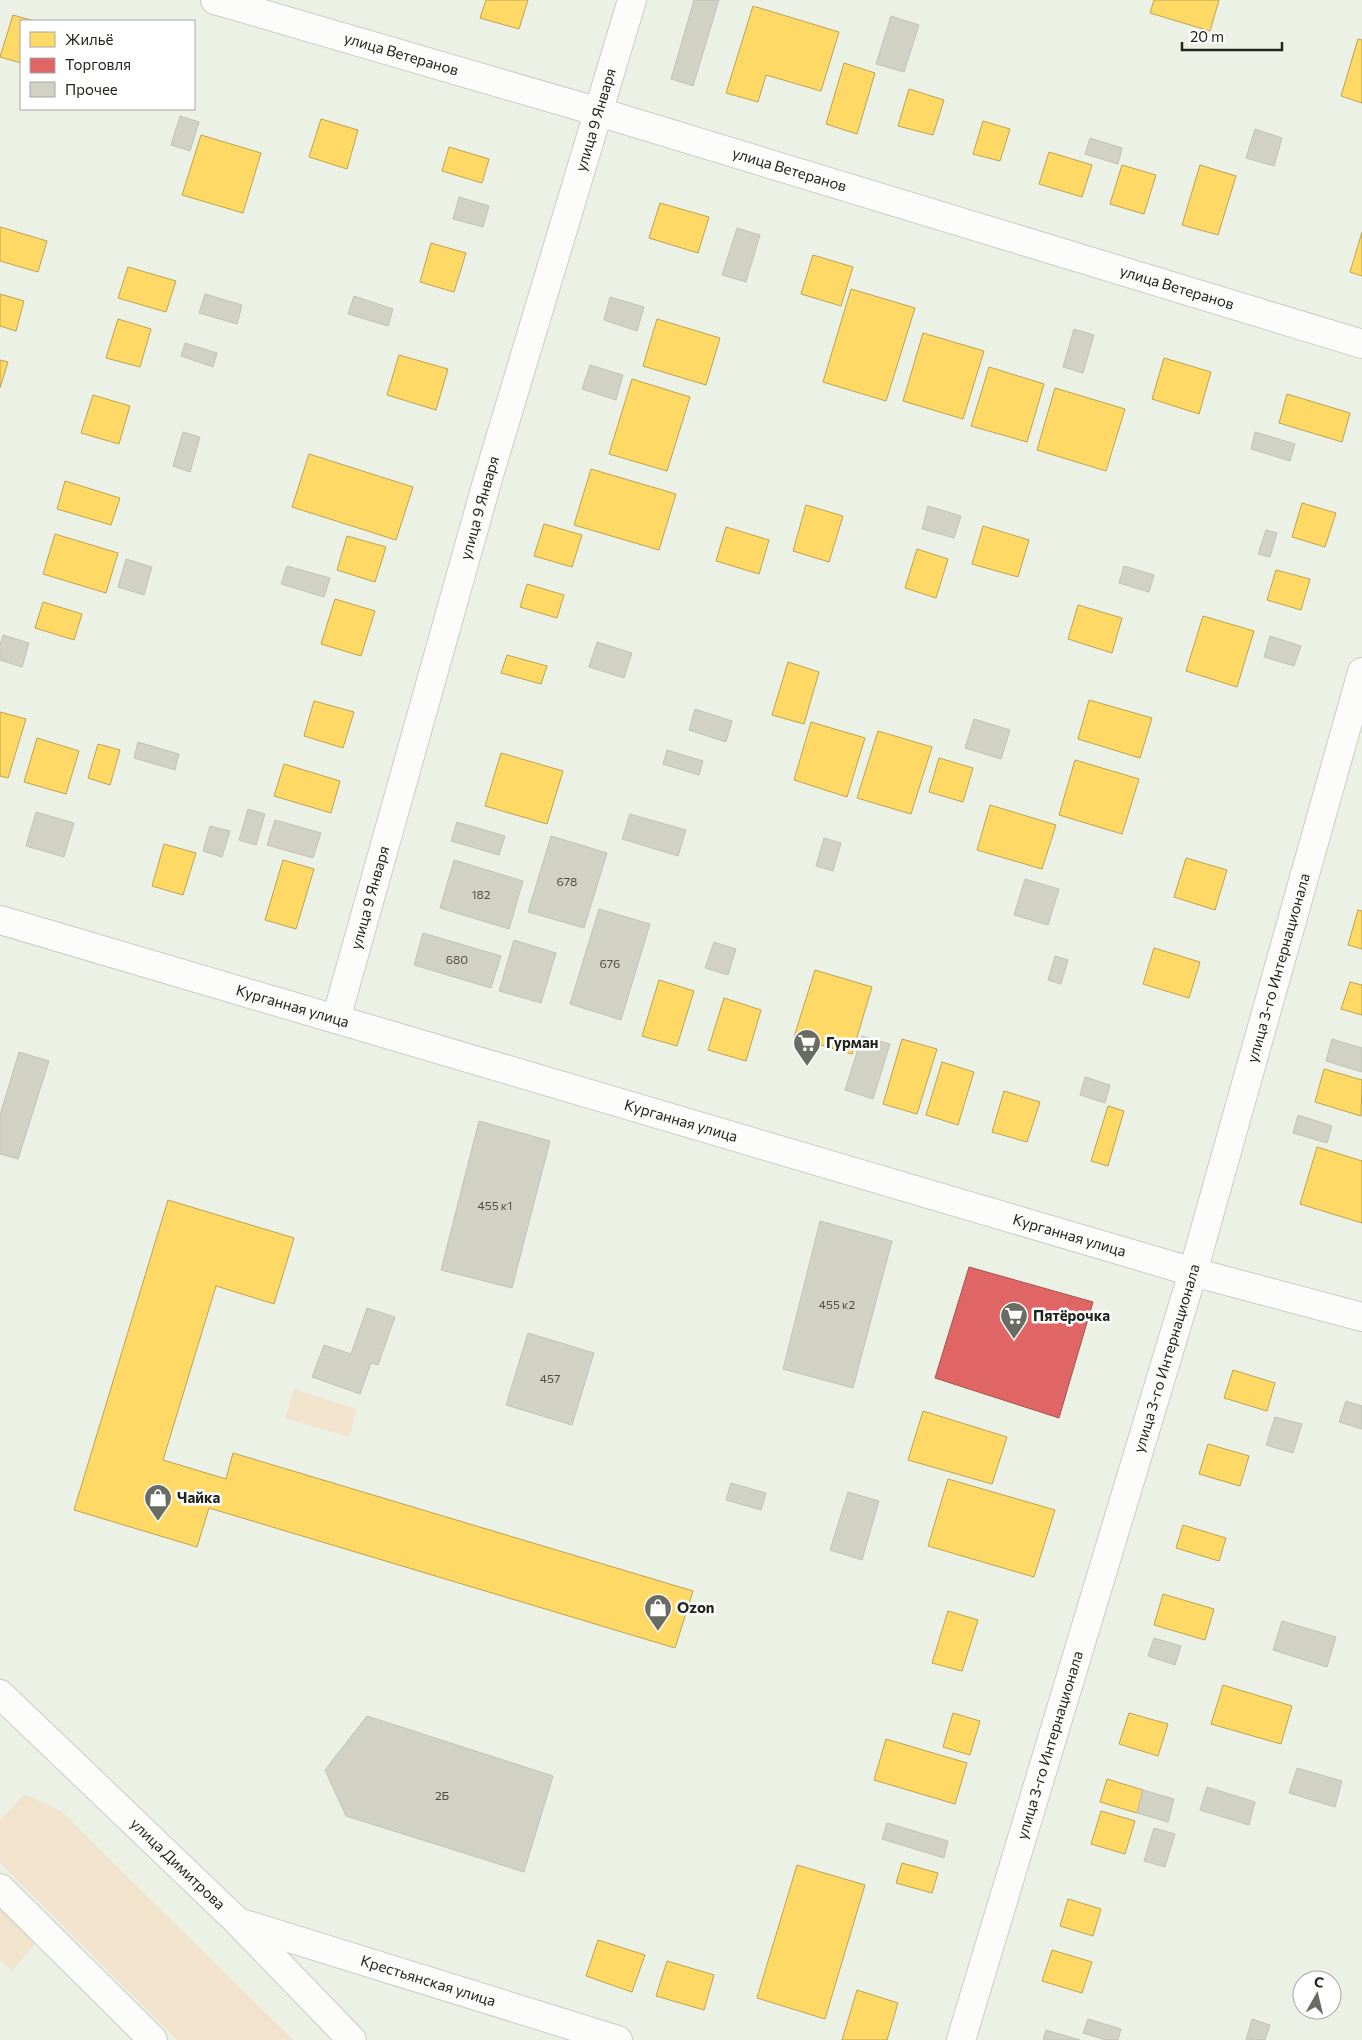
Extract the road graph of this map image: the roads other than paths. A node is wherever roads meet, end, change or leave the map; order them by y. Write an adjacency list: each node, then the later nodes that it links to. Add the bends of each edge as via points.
1 (215, 0): 3 (street, улица Ветеранов)
2 (632, 0): 3 (street, улица 9 Января)
3 (598, 112): 4 (street, улица Ветеранов); 7 (street, улица 9 Января, via 488,475)
4 (1362, 344)
5 (1362, 672): 8 (street, улица 3-го Интернационала)
6 (0, 920): 7 (street, Курганная улица)
7 (336, 1018): 8 (street, Курганная улица)
8 (1193, 1272): 9 (street, Курганная улица); 16 (street, улица 3-го Интернационала)
9 (1362, 1317)
10 (0, 1694): 12 (street, улица Димитрова)
11 (0, 1888): 13 (street)
12 (238, 1922): 14 (street, улица Димитрова); 15 (street, Крестьянская улица)
13 (153, 2040)
14 (352, 2040)
15 (618, 2040)
16 (962, 2040)

